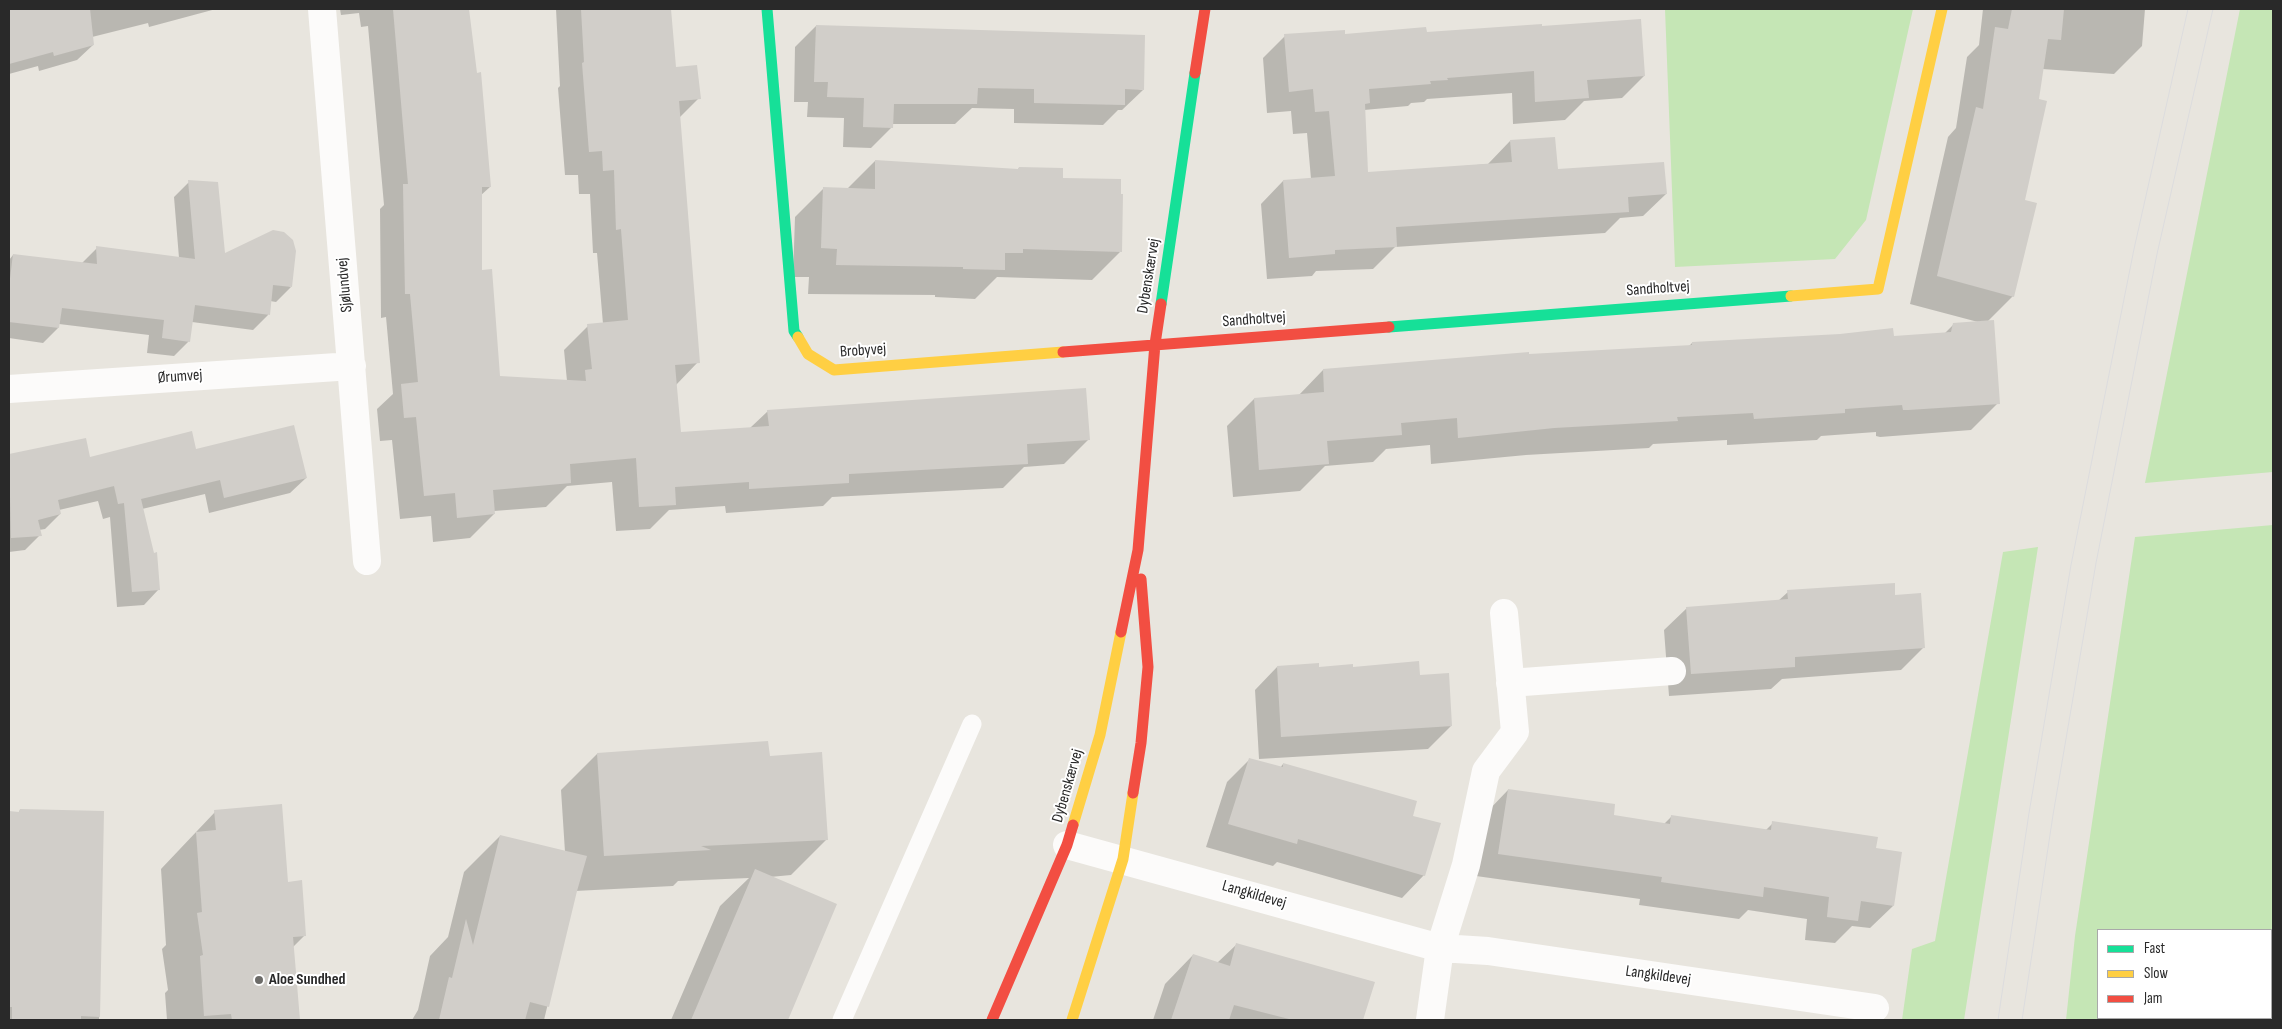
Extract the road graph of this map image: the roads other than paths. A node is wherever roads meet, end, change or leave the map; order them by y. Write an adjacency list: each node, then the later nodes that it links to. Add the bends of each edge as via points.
1 (322, 9): 6 (street, Sjølundvej)
2 (767, 9): 5 (street, Brobyvej, via 794,331 808,354 834,370)
3 (1205, 9): 5 (street, Dybenskærvej)
4 (1942, 9): 5 (street, Sandholtvej, via 1878,288)
5 (1155, 344): 8 (street, Dybenskærvej)
6 (352, 366): 7 (street, Ørumvej); 9 (street, Sjølundvej)
7 (9, 389)
8 (1138, 550): 14 (street, Dybenskærvej, via 1100,735); 15 (street, Dybenskærvej, via 1148,668 1141,743)
9 (367, 561)
10 (1504, 613): 12 (street)
11 (1672, 671): 12 (street)
12 (1510, 683): 16 (street, via 1515,732 1486,771 1466,865)
13 (972, 724): 18 (lane)
14 (1067, 844): 15 (street, Langkildevej); 19 (street, Dybenskærvej)
15 (1123, 859): 16 (street, Langkildevej); 20 (street, Dybenskærvej)
16 (1440, 948): 17 (street, Langkildevej, via 1488,951); 21 (street)
17 (1875, 1008)
18 (842, 1020)
19 (992, 1020)
20 (1072, 1020)
21 (1430, 1020)

